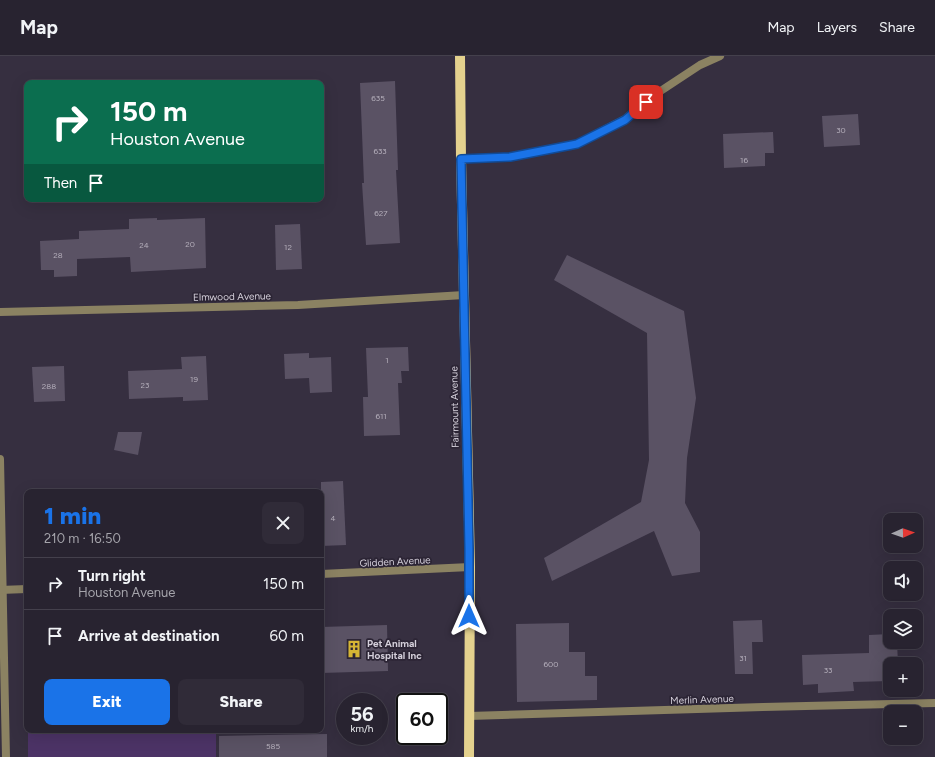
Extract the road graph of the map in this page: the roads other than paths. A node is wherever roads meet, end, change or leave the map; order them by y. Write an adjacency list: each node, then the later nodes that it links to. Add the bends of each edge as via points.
1 (460, 56): 3 (main road, Fairmount Avenue)
2 (720, 56): 3 (street, via 700,65 656,94 625,120 577,144 510,157)
3 (461, 159): 4 (main road, Fairmount Avenue)
4 (464, 295): 5 (street, Elmwood Avenue, via 298,305); 7 (main road, Fairmount Avenue)
5 (0, 312)
6 (0, 459): 10 (street)
7 (470, 567): 8 (street, Glidden Avenue); 12 (main road, Fairmount Avenue)
8 (324, 574)
9 (24, 589): 10 (street)
10 (2, 590): 13 (street)
11 (935, 704): 12 (street, Merlin Avenue)
12 (469, 716): 14 (main road, Fairmount Avenue)
13 (6, 757)
14 (469, 757)

